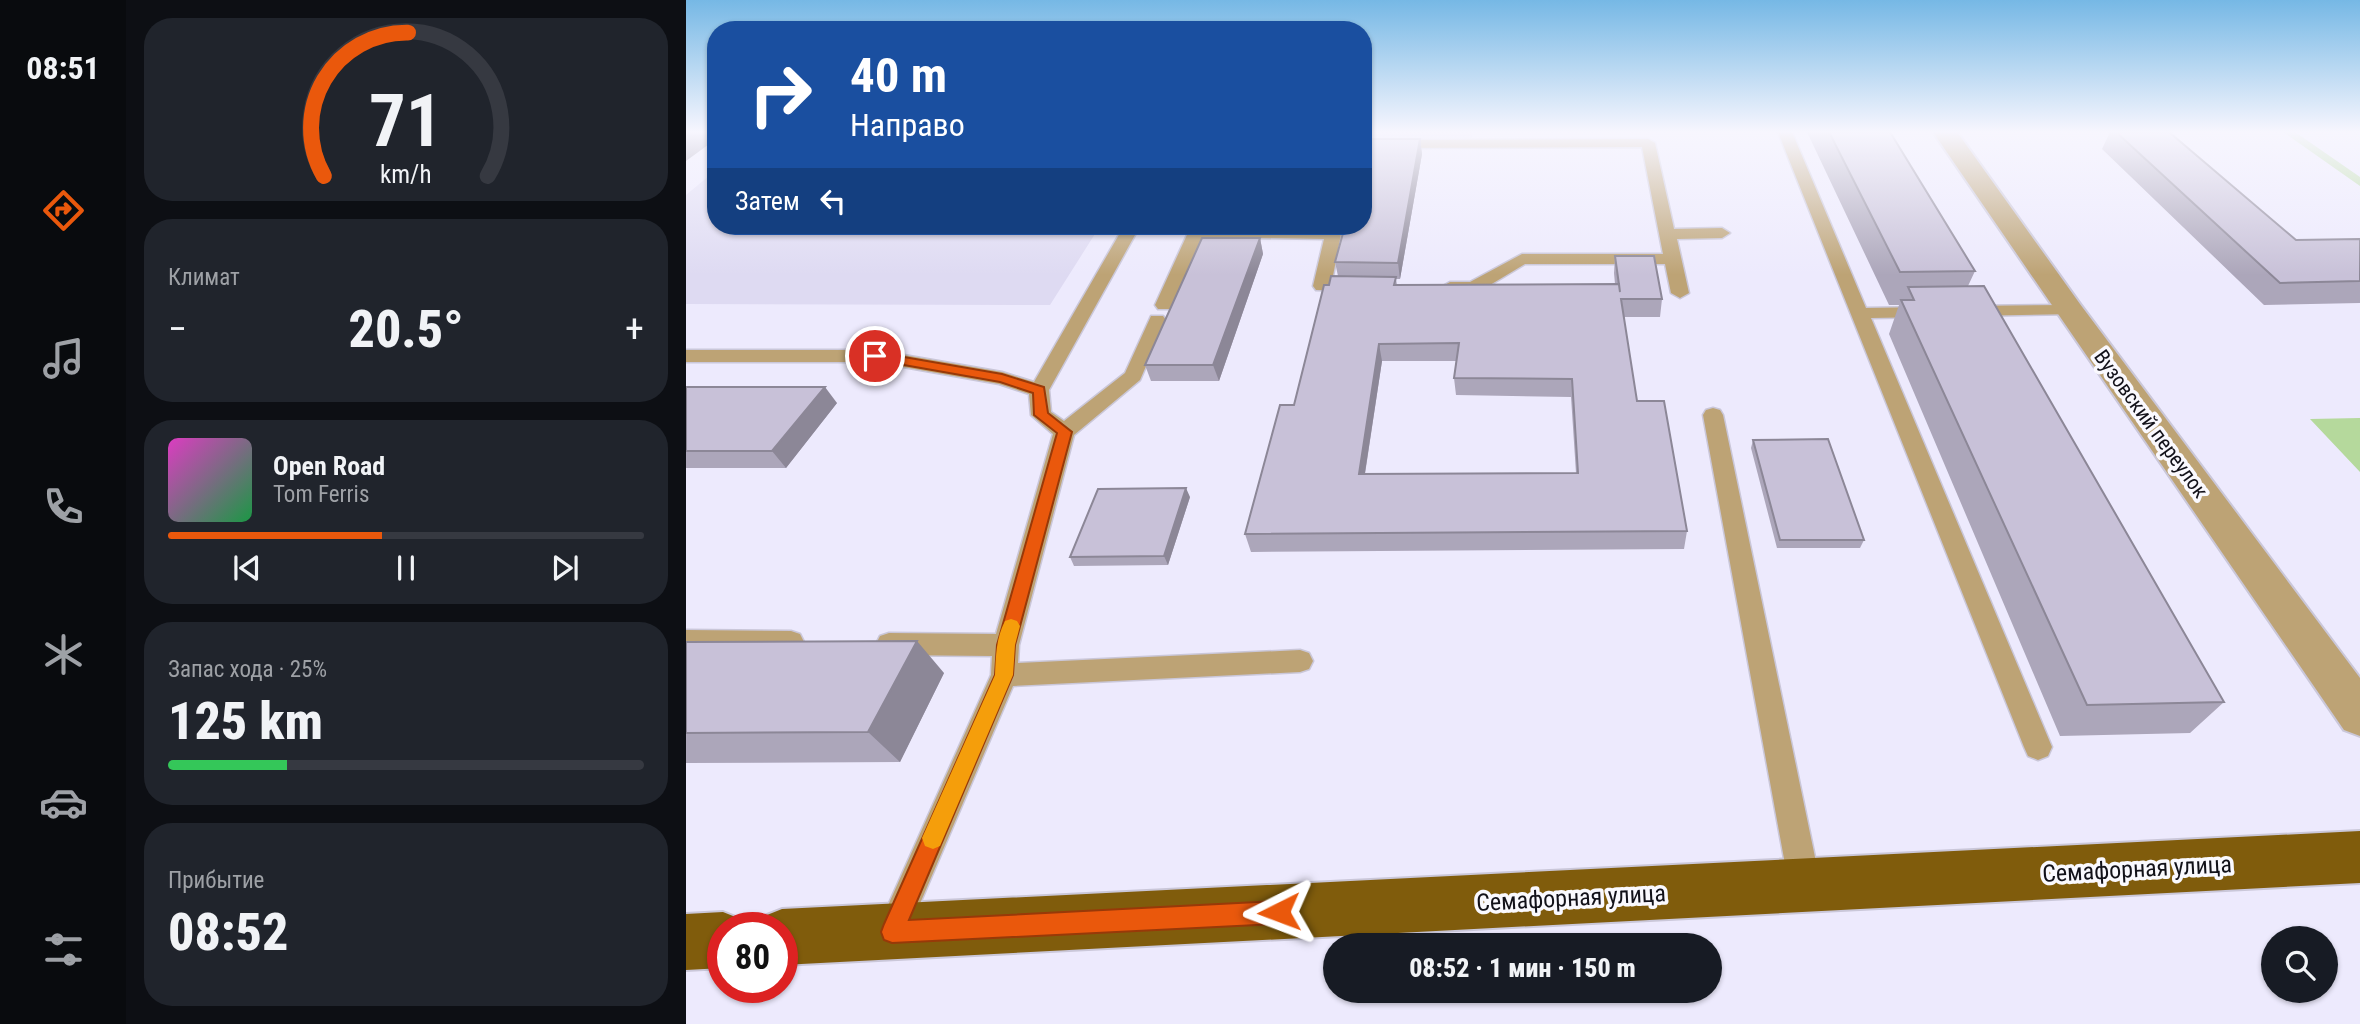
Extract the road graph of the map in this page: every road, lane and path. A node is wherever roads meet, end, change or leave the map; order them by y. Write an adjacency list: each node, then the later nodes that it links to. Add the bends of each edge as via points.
1 (1656, 180): 4 (lane)
2 (1805, 180): 14 (lane)
3 (1978, 180): 13 (street, Вузовский переулок)
4 (1667, 233): 5 (lane); 9 (lane)
5 (1722, 233)
6 (1127, 235): 16 (lane)
7 (1194, 235): 18 (lane, via 1133,376)
8 (1333, 235): 10 (lane, via 1322,286)
9 (1672, 259): 11 (lane, via 1522,259 1474,287); 12 (lane)
10 (1377, 286)
11 (1432, 287)
12 (1680, 293)
13 (2069, 310): 14 (lane); 25 (street, Вузовский переулок)
14 (1861, 313): 26 (lane)
15 (686, 356): 16 (lane, via 875,356 1002,378)
16 (1039, 390): 18 (lane, via 1041,415)
17 (1713, 415): 28 (lane)
18 (1064, 432): 22 (lane)
19 (686, 640): 20 (lane)
20 (811, 642)
21 (867, 643): 22 (lane)
22 (1006, 645): 24 (lane)
23 (1300, 661): 24 (lane)
24 (1004, 675): 29 (lane)
25 (2360, 715)
26 (2038, 747)
27 (2360, 858): 28 (highway, Семафорная улица)
28 (1805, 886): 29 (highway, Семафорная улица)
29 (892, 932): 30 (highway, Семафорная улица)
30 (798, 936)
31 (707, 941): 32 (highway)
32 (686, 942)

